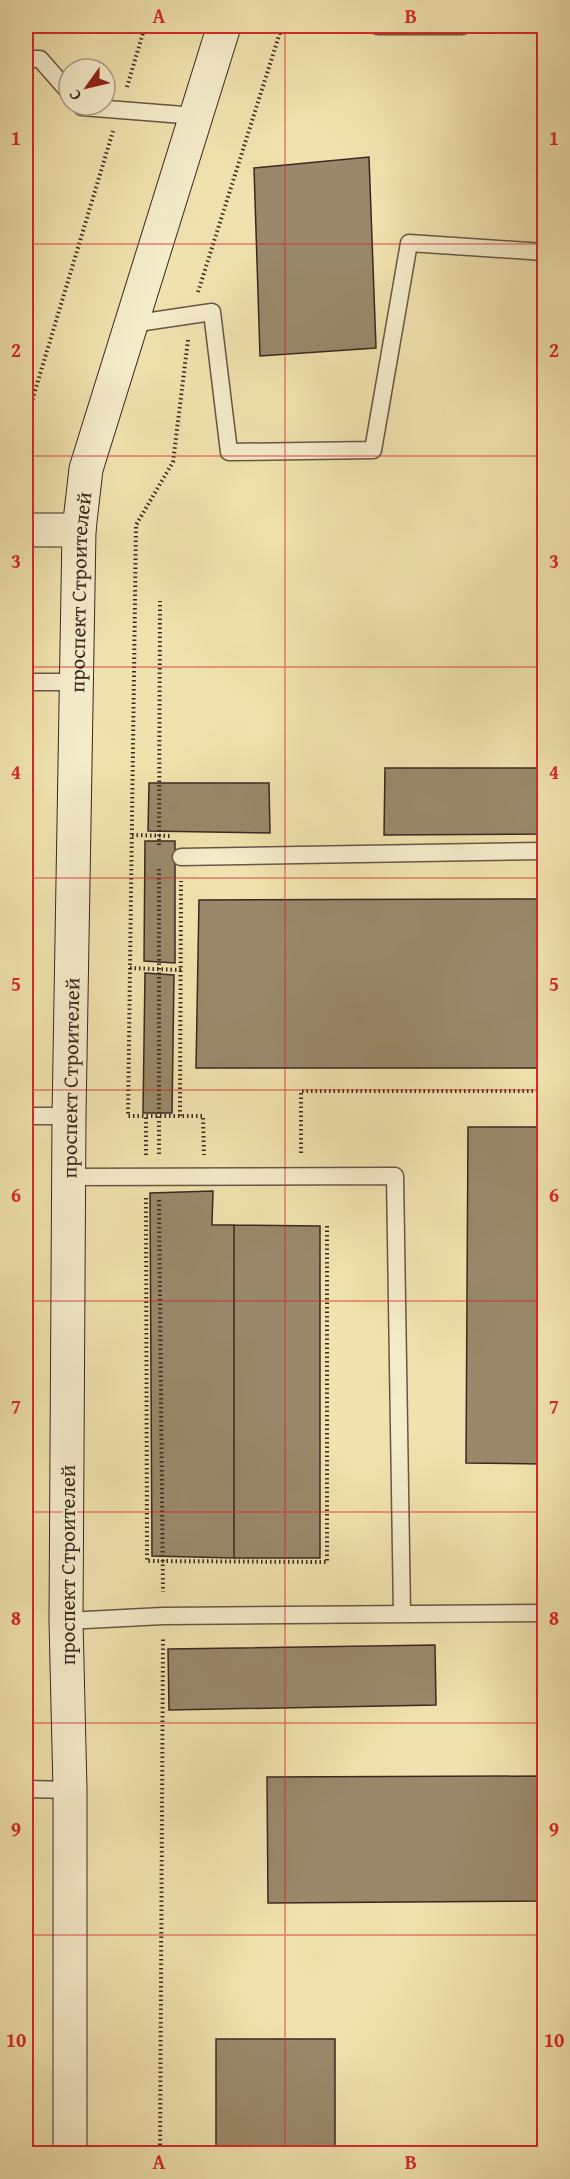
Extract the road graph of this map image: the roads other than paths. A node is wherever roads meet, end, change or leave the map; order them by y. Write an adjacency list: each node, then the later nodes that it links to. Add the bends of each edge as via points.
1 (224, 26): 7 (main road, проспект Строителей)
2 (378, 26): 3 (lane)
3 (462, 26)
4 (26, 59): 5 (lane, via 40,59)
5 (57, 78)
6 (117, 110): 7 (lane)
7 (196, 116): 9 (main road, проспект Строителей)
8 (544, 252): 9 (lane, via 409,243 373,450 229,452 212,312)
9 (131, 324): 11 (main road, проспект Строителей, via 86,469)
10 (26, 530): 11 (main road)
11 (79, 530): 13 (main road, проспект Строителей)
12 (26, 681): 13 (lane)
13 (76, 682): 17 (main road, проспект Строителей)
14 (544, 851): 15 (lane)
15 (182, 857)
16 (26, 1116): 17 (lane)
17 (69, 1116): 18 (main road, проспект Строителей)
18 (69, 1177): 20 (lane, via 395,1176); 21 (main road, проспект Строителей)
19 (544, 1613): 20 (lane)
20 (402, 1614): 21 (lane)
21 (66, 1620): 23 (main road, проспект Строителей)
22 (26, 1789): 23 (lane)
23 (70, 1790): 24 (main road, проспект Строителей)
24 (70, 2154)

